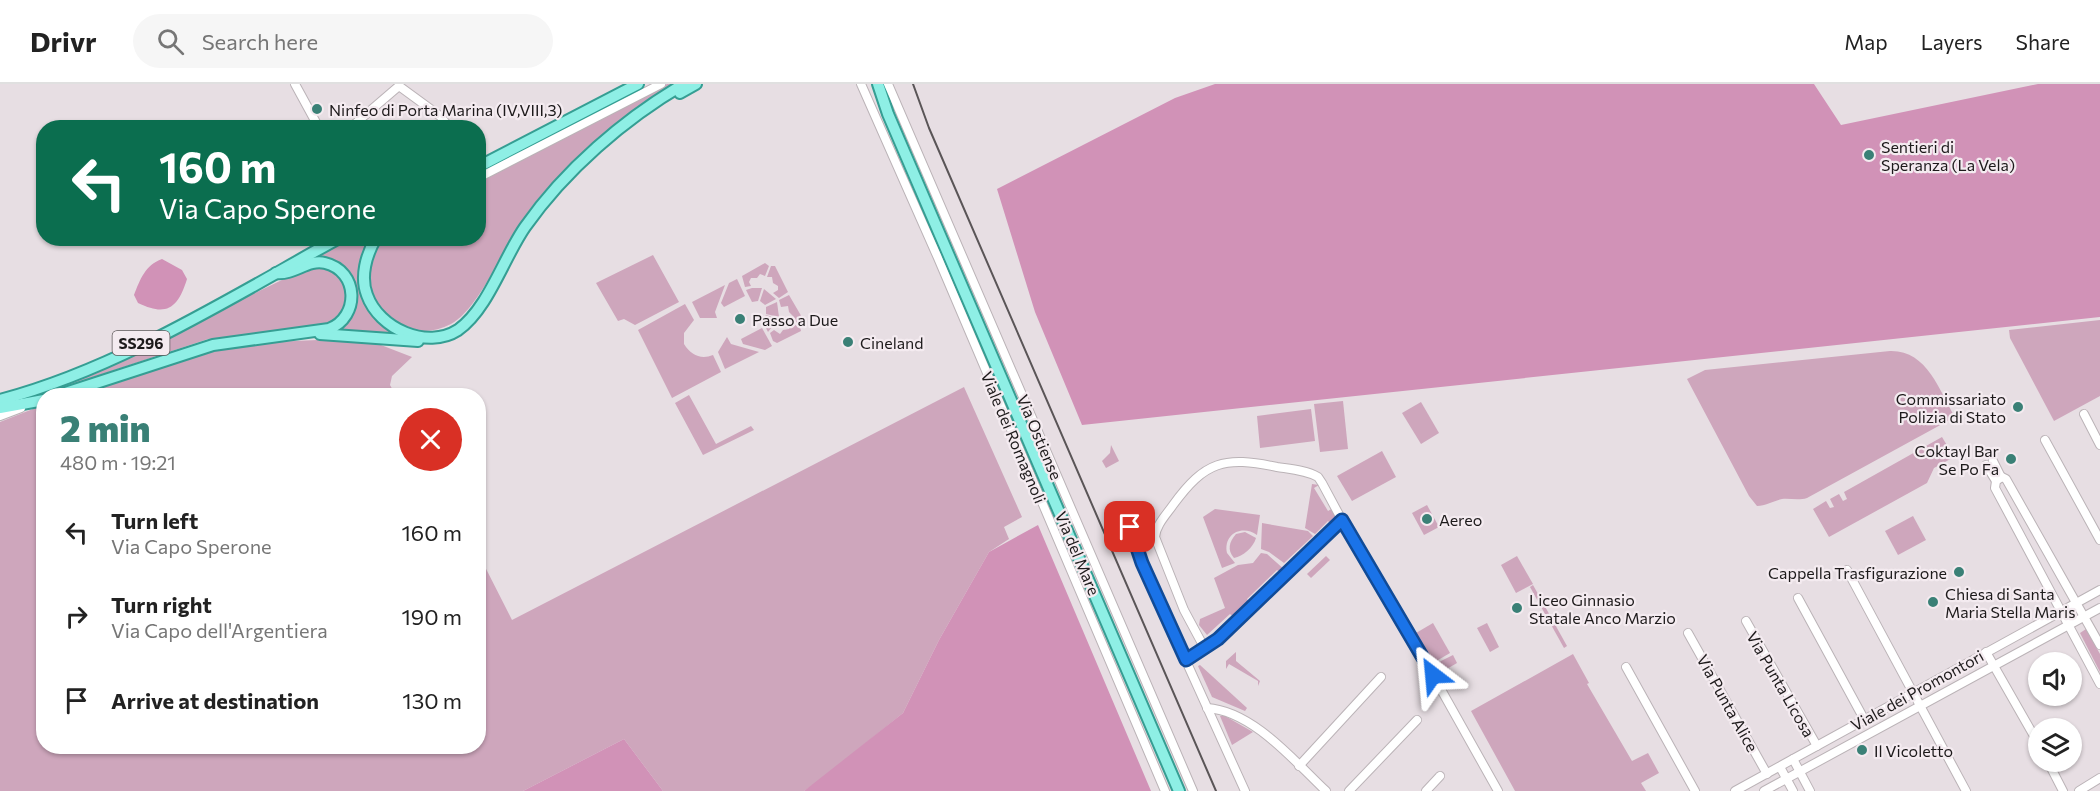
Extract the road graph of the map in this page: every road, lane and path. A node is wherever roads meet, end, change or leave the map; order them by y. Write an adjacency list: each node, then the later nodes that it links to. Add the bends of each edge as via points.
1 (295, 84): 12 (street)
2 (638, 84): 15 (main road)
3 (661, 84): 16 (street)
4 (684, 84): 10 (main road)
5 (696, 84): 10 (main road)
6 (861, 84): 70 (street, Viale dei Romagnoli)
7 (871, 84): 11 (main road)
8 (878, 84): 11 (main road, Via del Mare)
9 (888, 84): 72 (street, Via Ostiense)
10 (645, 111): 21 (main road, via 592,154 549,198 525,228 470,318 449,334)
11 (888, 114): 71 (main road, Via del Mare)
12 (315, 120)
13 (359, 120): 14 (street, via 399,86)
14 (443, 120)
15 (486, 164)
16 (486, 174)
17 (325, 246): 19 (main road, SS296)
18 (373, 246): 21 (main road, via 365,270 369,300 389,324)
19 (276, 273): 20 (main road, SS296, via 288,273 318,262 338,269 348,280 352,302 344,320 329,329); 23 (main road, SS296, via 88,369)
20 (308, 333): 21 (main road, SS296); 22 (main road, SS296, via 198,349)
21 (429, 339)
22 (80, 388)
23 (0, 400)
24 (36, 402): 26 (main road)
25 (36, 403): 28 (street)
26 (0, 408)
27 (2084, 414): 30 (street)
28 (0, 416)
29 (2045, 440): 35 (street)
30 (2100, 445)
31 (1989, 463): 32 (street)
32 (1998, 479): 39 (street, via 2006,479); 41 (street, via 1995,488)
33 (1342, 520): 47 (street); 47 (street, via 1321,480 1308,473 1234,461 1216,465 1194,478 1158,526 1155,537 1184,610); 77 (street)
34 (1130, 527): 49 (street)
35 (2100, 540)
36 (1847, 570): 54 (street)
37 (2100, 590): 39 (street, Viale dei Promontori)
38 (1798, 598): 57 (street)
39 (2077, 604): 41 (street, Viale dei Promontori); 42 (street)
40 (2099, 610): 42 (street, Viale dei Promontori)
41 (2062, 612): 44 (street); 48 (street, Viale dei Promontori)
42 (2084, 616): 44 (street, Viale dei Promontori); 46 (street)
43 (1746, 621): 60 (street, Via Punta Licosa)
44 (2069, 624): 50 (street, Viale dei Promontori); 53 (street)
45 (1688, 633): 66 (street, Via Punta Alice)
46 (2100, 645)
47 (1205, 649): 49 (street)
48 (1986, 652): 50 (street); 54 (street, Viale dei Promontori)
49 (1186, 660): 56 (street)
50 (1993, 664): 55 (street, Viale dei Promontori); 59 (street)
51 (1626, 668): 78 (street)
52 (1381, 677): 62 (street)
53 (2100, 684)
54 (1914, 692): 55 (street); 57 (street, Viale dei Promontori)
55 (1921, 704): 64 (street, Viale dei Promontori); 83 (street)
56 (1207, 708): 62 (street, via 1248,721); 73 (street)
57 (1864, 719): 60 (street, Viale dei Promontori)
58 (1417, 720): 75 (street)
59 (2028, 725)
60 (1817, 746): 61 (street, Viale dei Promontori)
61 (1793, 759): 63 (street, Viale dei Promontori); 64 (street)
62 (1299, 766): 74 (street)
63 (1780, 767): 66 (street, Viale dei Promontori); 69 (street)
64 (1800, 771): 69 (street, Viale dei Promontori); 82 (street)
65 (2053, 772): 84 (street)
66 (1767, 774): 79 (street, Viale dei Promontori)
67 (1440, 777): 76 (street)
68 (2100, 778): 85 (street)
69 (1786, 779): 80 (street, Viale dei Promontori); 81 (street)
70 (1165, 791)
71 (1179, 791)
72 (1193, 791)
73 (1245, 791)
74 (1326, 791)
75 (1349, 791)
76 (1426, 791)
77 (1498, 791)
78 (1695, 791)
79 (1735, 791)
80 (1764, 791)
81 (1793, 791)
82 (1810, 791)
83 (1966, 791)
84 (2063, 791)
85 (2079, 791)

